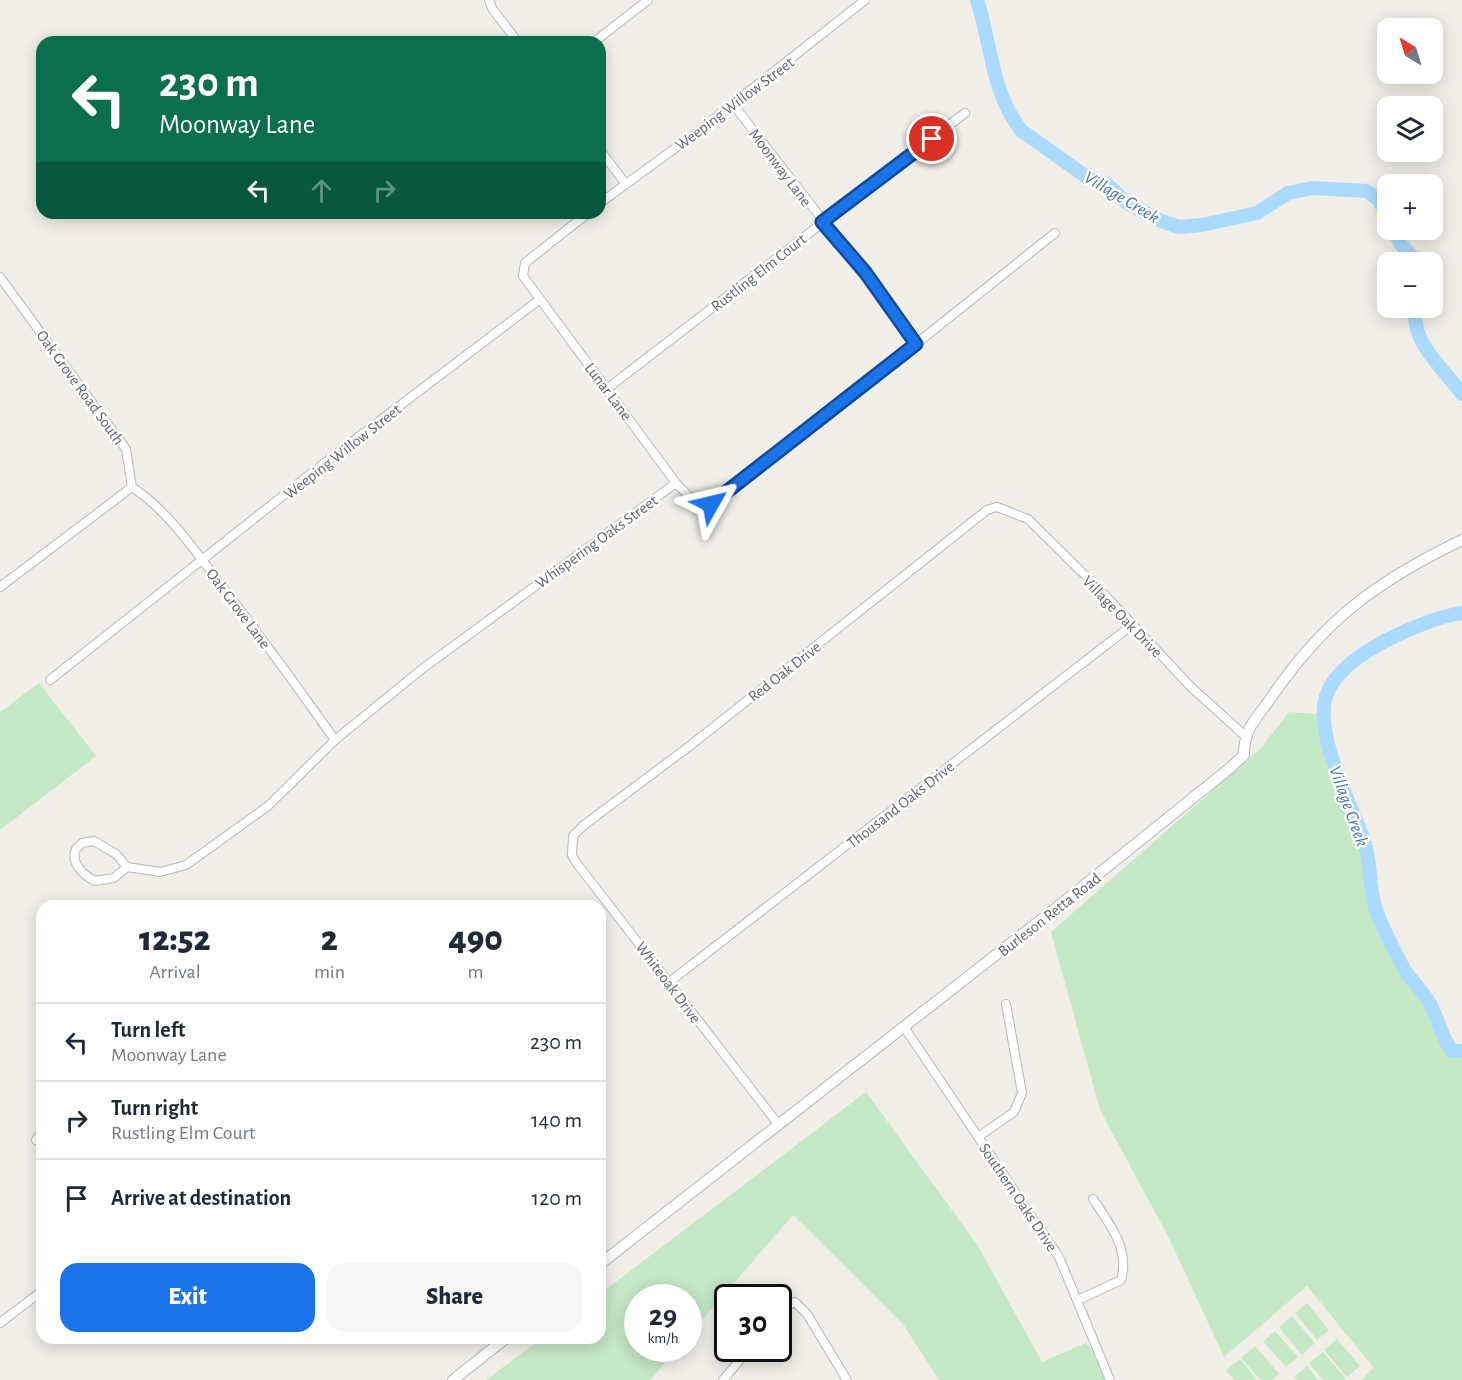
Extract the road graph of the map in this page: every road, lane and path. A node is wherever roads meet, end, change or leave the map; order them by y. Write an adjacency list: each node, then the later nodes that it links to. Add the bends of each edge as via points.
1 (489, 0): 4 (street)
2 (648, 0): 5 (street)
3 (865, 0): 6 (street, Weeping Willow Street)
4 (513, 36)
5 (602, 36)
6 (733, 104): 9 (street, Weeping Willow Street); 12 (street, Moonway Lane)
7 (965, 113): 12 (street, Rustling Elm Court)
8 (606, 158): 9 (street)
9 (625, 183): 10 (street, Weeping Willow Street)
10 (606, 198)
11 (580, 219): 15 (street, via 525,263 523,276)
12 (822, 222): 16 (street, Moonway Lane, via 865,272); 17 (street, Rustling Elm Court)
13 (1055, 233): 16 (street)
14 (0, 277): 19 (street, Oak Grove Road South, via 126,449)
15 (539, 300): 17 (street, Lunar Lane); 22 (street, Weeping Willow Street)
16 (916, 344): 18 (street, via 711,504 698,506)
17 (608, 388): 18 (street, Lunar Lane)
18 (676, 483): 27 (street, Whispering Oaks Street, via 422,669)
19 (132, 487): 22 (street, Oak Grove Lane, via 149,498); 23 (street)
20 (997, 507): 24 (street, Village Oak Drive, via 1028,519); 28 (street, Red Oak Drive, via 987,510)
21 (1461, 541): 26 (street, Burleson Retta Road, via 1392,576 1337,617 1297,660)
22 (203, 561): 25 (street, Weeping Willow Street); 27 (street, Oak Grove Lane)
23 (0, 587)
24 (1132, 625): 26 (street, Village Oak Drive); 32 (street, Thousand Oaks Drive)
25 (50, 680)
26 (1244, 735): 34 (street, Burleson Retta Road, via 1244,755 1230,768)
27 (335, 740): 29 (street, Whispering Oaks Street, via 268,806 186,865 160,872)
28 (573, 836): 30 (street, Whiteoak Drive, via 572,855)
29 (127, 867): 29 (street, via 116,854 94,841 82,843 74,854 78,867 95,881 114,878)
30 (605, 900)
31 (606, 901): 32 (street, Whiteoak Drive)
32 (668, 983): 35 (street, Whiteoak Drive)
33 (1006, 1004): 36 (street, via 1022,1093 1014,1112)
34 (904, 1027): 35 (street, Burleson Retta Road); 36 (street, Southern Oaks Drive)
35 (778, 1124): 38 (street, Burleson Retta Road)
36 (978, 1137): 40 (street, Southern Oaks Drive, via 1059,1257)
37 (1093, 1199): 40 (street, via 1123,1250 1125,1266 1120,1280)
38 (606, 1259)
39 (36, 1296): 42 (street)
40 (1078, 1300): 48 (street, Southern Oaks Drive)
41 (792, 1303): 47 (street, via 807,1314)
42 (0, 1323)
43 (498, 1344): 45 (street)
44 (738, 1362): 46 (street)
45 (453, 1380)
46 (723, 1380)
47 (847, 1380)
48 (1110, 1380)

